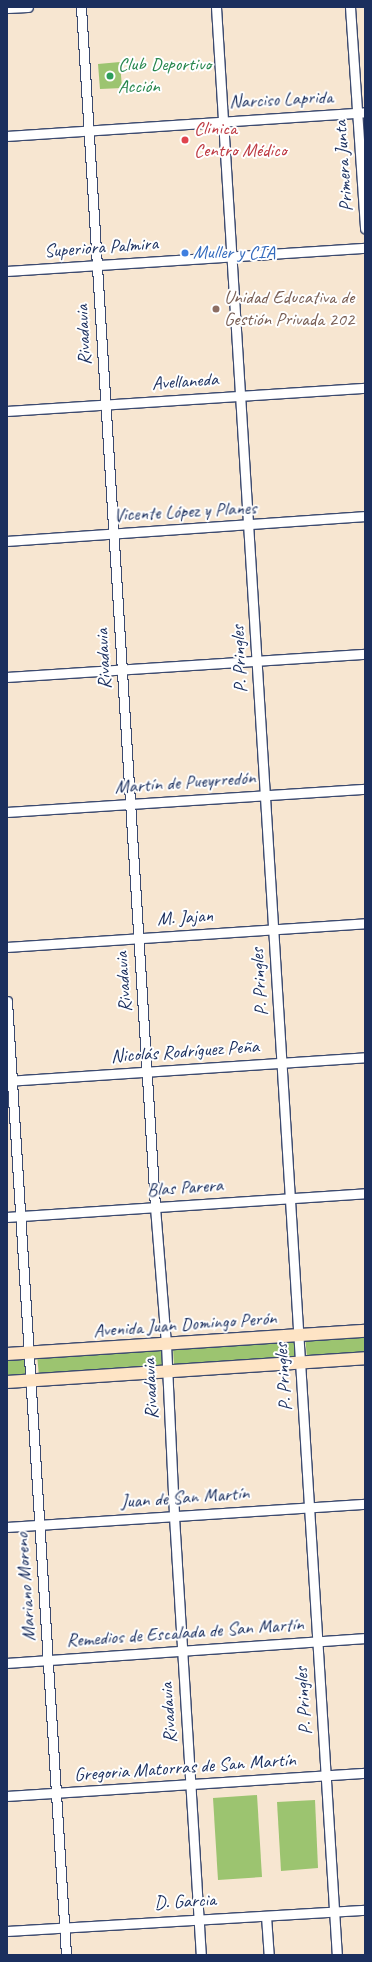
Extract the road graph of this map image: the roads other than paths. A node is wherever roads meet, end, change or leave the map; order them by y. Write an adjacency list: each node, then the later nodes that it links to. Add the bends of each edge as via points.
1 (28, 7): 5 (street)
2 (81, 7): 8 (street, Rivadavia)
3 (216, 7): 7 (street, P. Pringles)
4 (350, 7): 6 (street, Primera Junta)
5 (7, 8)
6 (361, 113): 7 (street, Narciso Laprida); 10 (street, Primera Junta)
7 (222, 121): 8 (street, Narciso Laprida); 12 (street, P. Pringles)
8 (88, 131): 9 (street, Narciso Laprida); 13 (street, Rivadavia)
9 (7, 136)
10 (365, 228)
11 (365, 248): 12 (street, Superiora Palmira)
12 (232, 256): 13 (street, Superiora Palmira); 16 (street, P. Pringles)
13 (97, 265): 14 (street, Superiora Palmira); 17 (street, Rivadavia)
14 (7, 271)
15 (365, 388): 16 (street, Avellaneda)
16 (240, 396): 17 (street, Avellaneda); 20 (street, P. Pringles)
17 (105, 405): 18 (street, Avellaneda); 21 (street, Rivadavia)
18 (7, 411)
19 (365, 516): 20 (street, Vicente López y Planes)
20 (249, 526): 21 (street, Vicente López y Planes); 24 (street, P. Pringles)
21 (114, 533): 22 (street, Vicente López y Planes); 25 (street, Rivadavia)
22 (7, 541)
23 (365, 654): 24 (street)
24 (257, 661): 25 (street); 28 (street, P. Pringles)
25 (122, 670): 26 (street); 29 (street, Rivadavia)
26 (7, 677)
27 (365, 789): 28 (street, Martín de Pueyrredón)
28 (265, 795): 29 (street, Martín de Pueyrredón); 32 (street, P. Pringles)
29 (130, 804): 30 (street, Martín de Pueyrredón); 33 (street, Rivadavia)
30 (7, 812)
31 (365, 923): 32 (street, M. Jajan)
32 (273, 929): 33 (street, M. Jajan); 37 (street, P. Pringles)
33 (138, 938): 34 (street, M. Jajan); 38 (street, Rivadavia)
34 (7, 947)
35 (7, 1001): 39 (street, Mariano Moreno)
36 (365, 1057): 37 (street, Nicolás Rodríguez Peña)
37 (283, 1062): 38 (street, Nicolás Rodríguez Peña); 41 (street, P. Pringles)
38 (146, 1073): 39 (street, Nicolás Rodríguez Peña); 42 (street, Rivadavia)
39 (10, 1081): 43 (street, Mariano Moreno)
40 (365, 1193): 41 (street, Blas Parera)
41 (290, 1198): 42 (street, Blas Parera); 46 (street, P. Pringles)
42 (155, 1207): 43 (street, Blas Parera); 47 (street, Rivadavia)
43 (20, 1216): 44 (street, Blas Parera); 48 (street, Mariano Moreno)
44 (7, 1217)
45 (365, 1331): 46 (main road, Avenida Juan Domingo Perón)
46 (298, 1335): 47 (main road, Avenida Juan Domingo Perón); 51 (street, P. Pringles)
47 (166, 1344): 48 (main road, Avenida Juan Domingo Perón); 52 (street, Rivadavia)
48 (29, 1353): 49 (main road, Avenida Juan Domingo Perón); 53 (street, Mariano Moreno)
49 (7, 1354)
50 (365, 1358): 51 (main road)
51 (300, 1362): 52 (main road); 56 (street, P. Pringles)
52 (168, 1371): 53 (main road); 57 (street, Rivadavia)
53 (30, 1380): 54 (main road); 58 (street, Mariano Moreno)
54 (7, 1382)
55 (365, 1504): 56 (street, Juan de San Martín)
56 (309, 1507): 57 (street, Juan de San Martín); 61 (street, P. Pringles)
57 (174, 1516): 58 (street, Juan de San Martín); 62 (street, Rivadavia)
58 (39, 1525): 59 (street, Juan de San Martín); 63 (street, Mariano Moreno)
59 (7, 1527)
60 (365, 1638): 61 (street, Remedios de Escalada de San Martín)
61 (317, 1641): 62 (street, Remedios de Escalada de San Martín); 66 (street, P. Pringles)
62 (182, 1649): 63 (street, Remedios de Escalada de San Martín); 67 (street, Rivadavia)
63 (48, 1660): 64 (street, Remedios de Escalada de San Martín); 68 (street, Mariano Moreno)
64 (7, 1662)
65 (365, 1773): 66 (street, Gregoria Matorras de San Martín)
66 (326, 1776): 67 (street, Gregoria Matorras de San Martín); 71 (street, P. Pringles)
67 (190, 1785): 68 (street, Gregoria Matorras de San Martín); 73 (street, Rivadavia)
68 (56, 1794): 69 (street, Gregoria Matorras de San Martín); 74 (street, Mariano Moreno)
69 (7, 1796)
70 (365, 1910): 71 (street, D. Garcia)
71 (334, 1912): 72 (street, D. Garcia); 79 (street, P. Pringles)
72 (266, 1916): 73 (street, D. Garcia); 78 (street)
73 (199, 1918): 74 (street, D. Garcia); 77 (street, Rivadavia)
74 (64, 1927): 75 (street, D. Garcia); 76 (street, Mariano Moreno)
75 (7, 1931)
76 (66, 1955)
77 (201, 1955)
78 (269, 1955)
79 (337, 1955)

